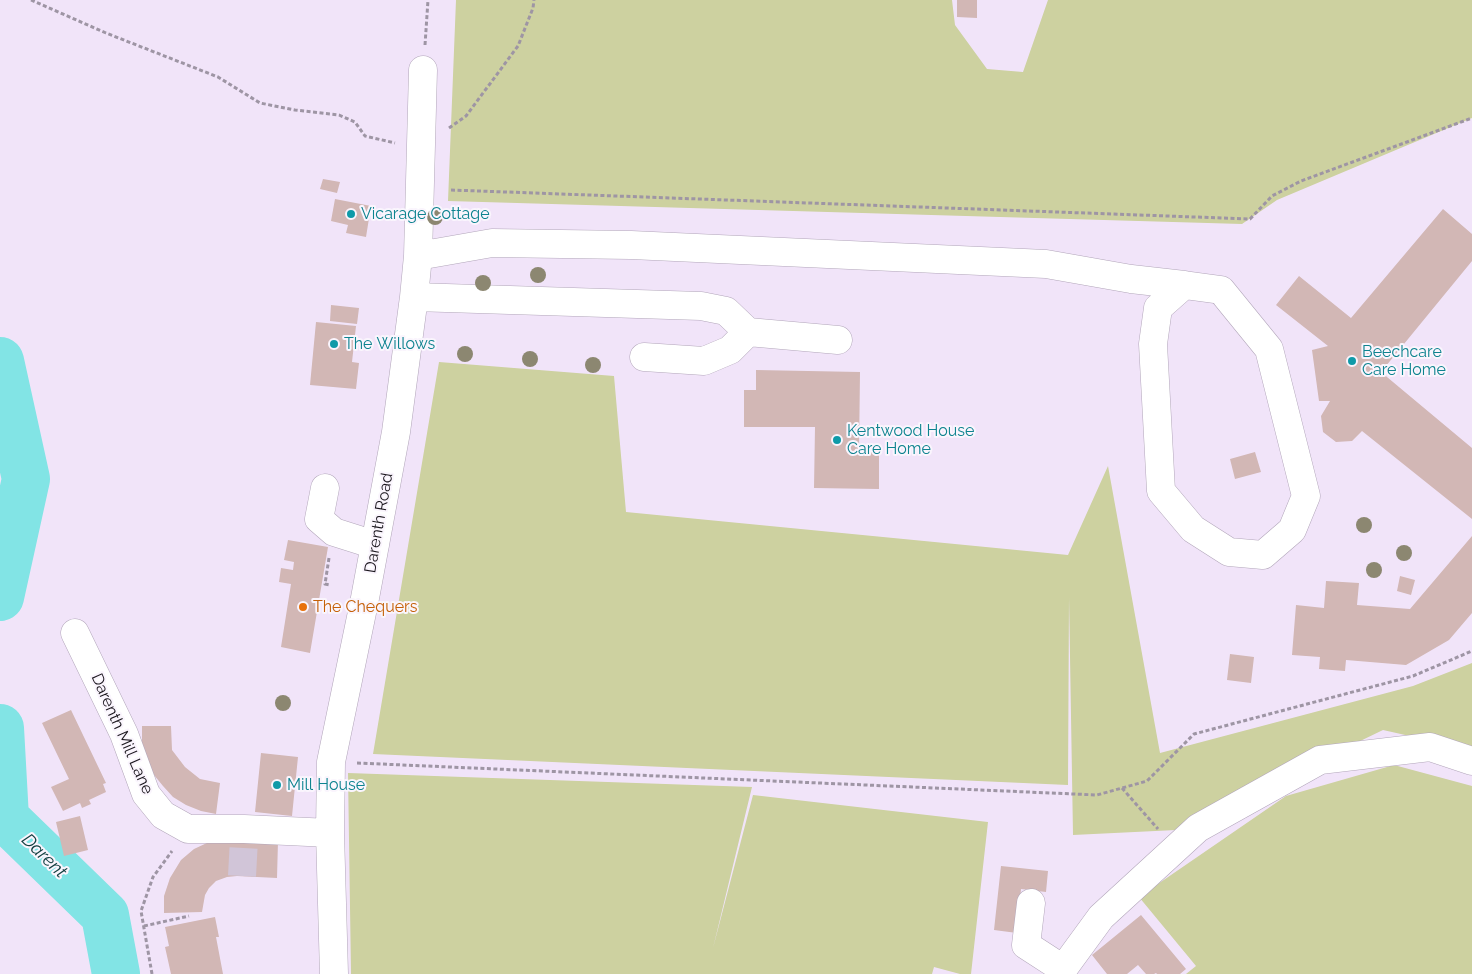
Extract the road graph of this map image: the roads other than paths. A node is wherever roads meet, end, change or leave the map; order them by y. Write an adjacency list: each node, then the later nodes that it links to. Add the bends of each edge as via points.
1 (423, 70): 2 (street, Darenth Road)
2 (418, 256): 3 (street, via 492,243 631,245 1046,264); 4 (street, Darenth Road)
3 (1184, 285): 3 (street, via 1221,290 1269,349 1306,496 1292,530 1263,555 1229,552 1193,529 1161,491 1153,344 1158,308)
4 (414, 297): 5 (street, via 701,306 726,310); 9 (street, Darenth Road, via 396,432)
5 (748, 332): 6 (street); 7 (street, via 730,350 704,361)
6 (838, 340)
7 (644, 357)
8 (325, 488): 9 (street, via 319,519 334,532)
9 (375, 545): 12 (street, Darenth Road, via 348,593 331,762)
10 (75, 632): 12 (street, Darenth Mill Lane, via 124,734 146,794 163,815 188,829 244,834)
11 (1472, 761): 14 (street, via 1430,747 1320,760 1198,828 1101,917)
12 (330, 833): 15 (street, Darenth Road)
13 (1031, 903): 14 (street, via 1026,945)
14 (1062, 972)
15 (334, 974)

